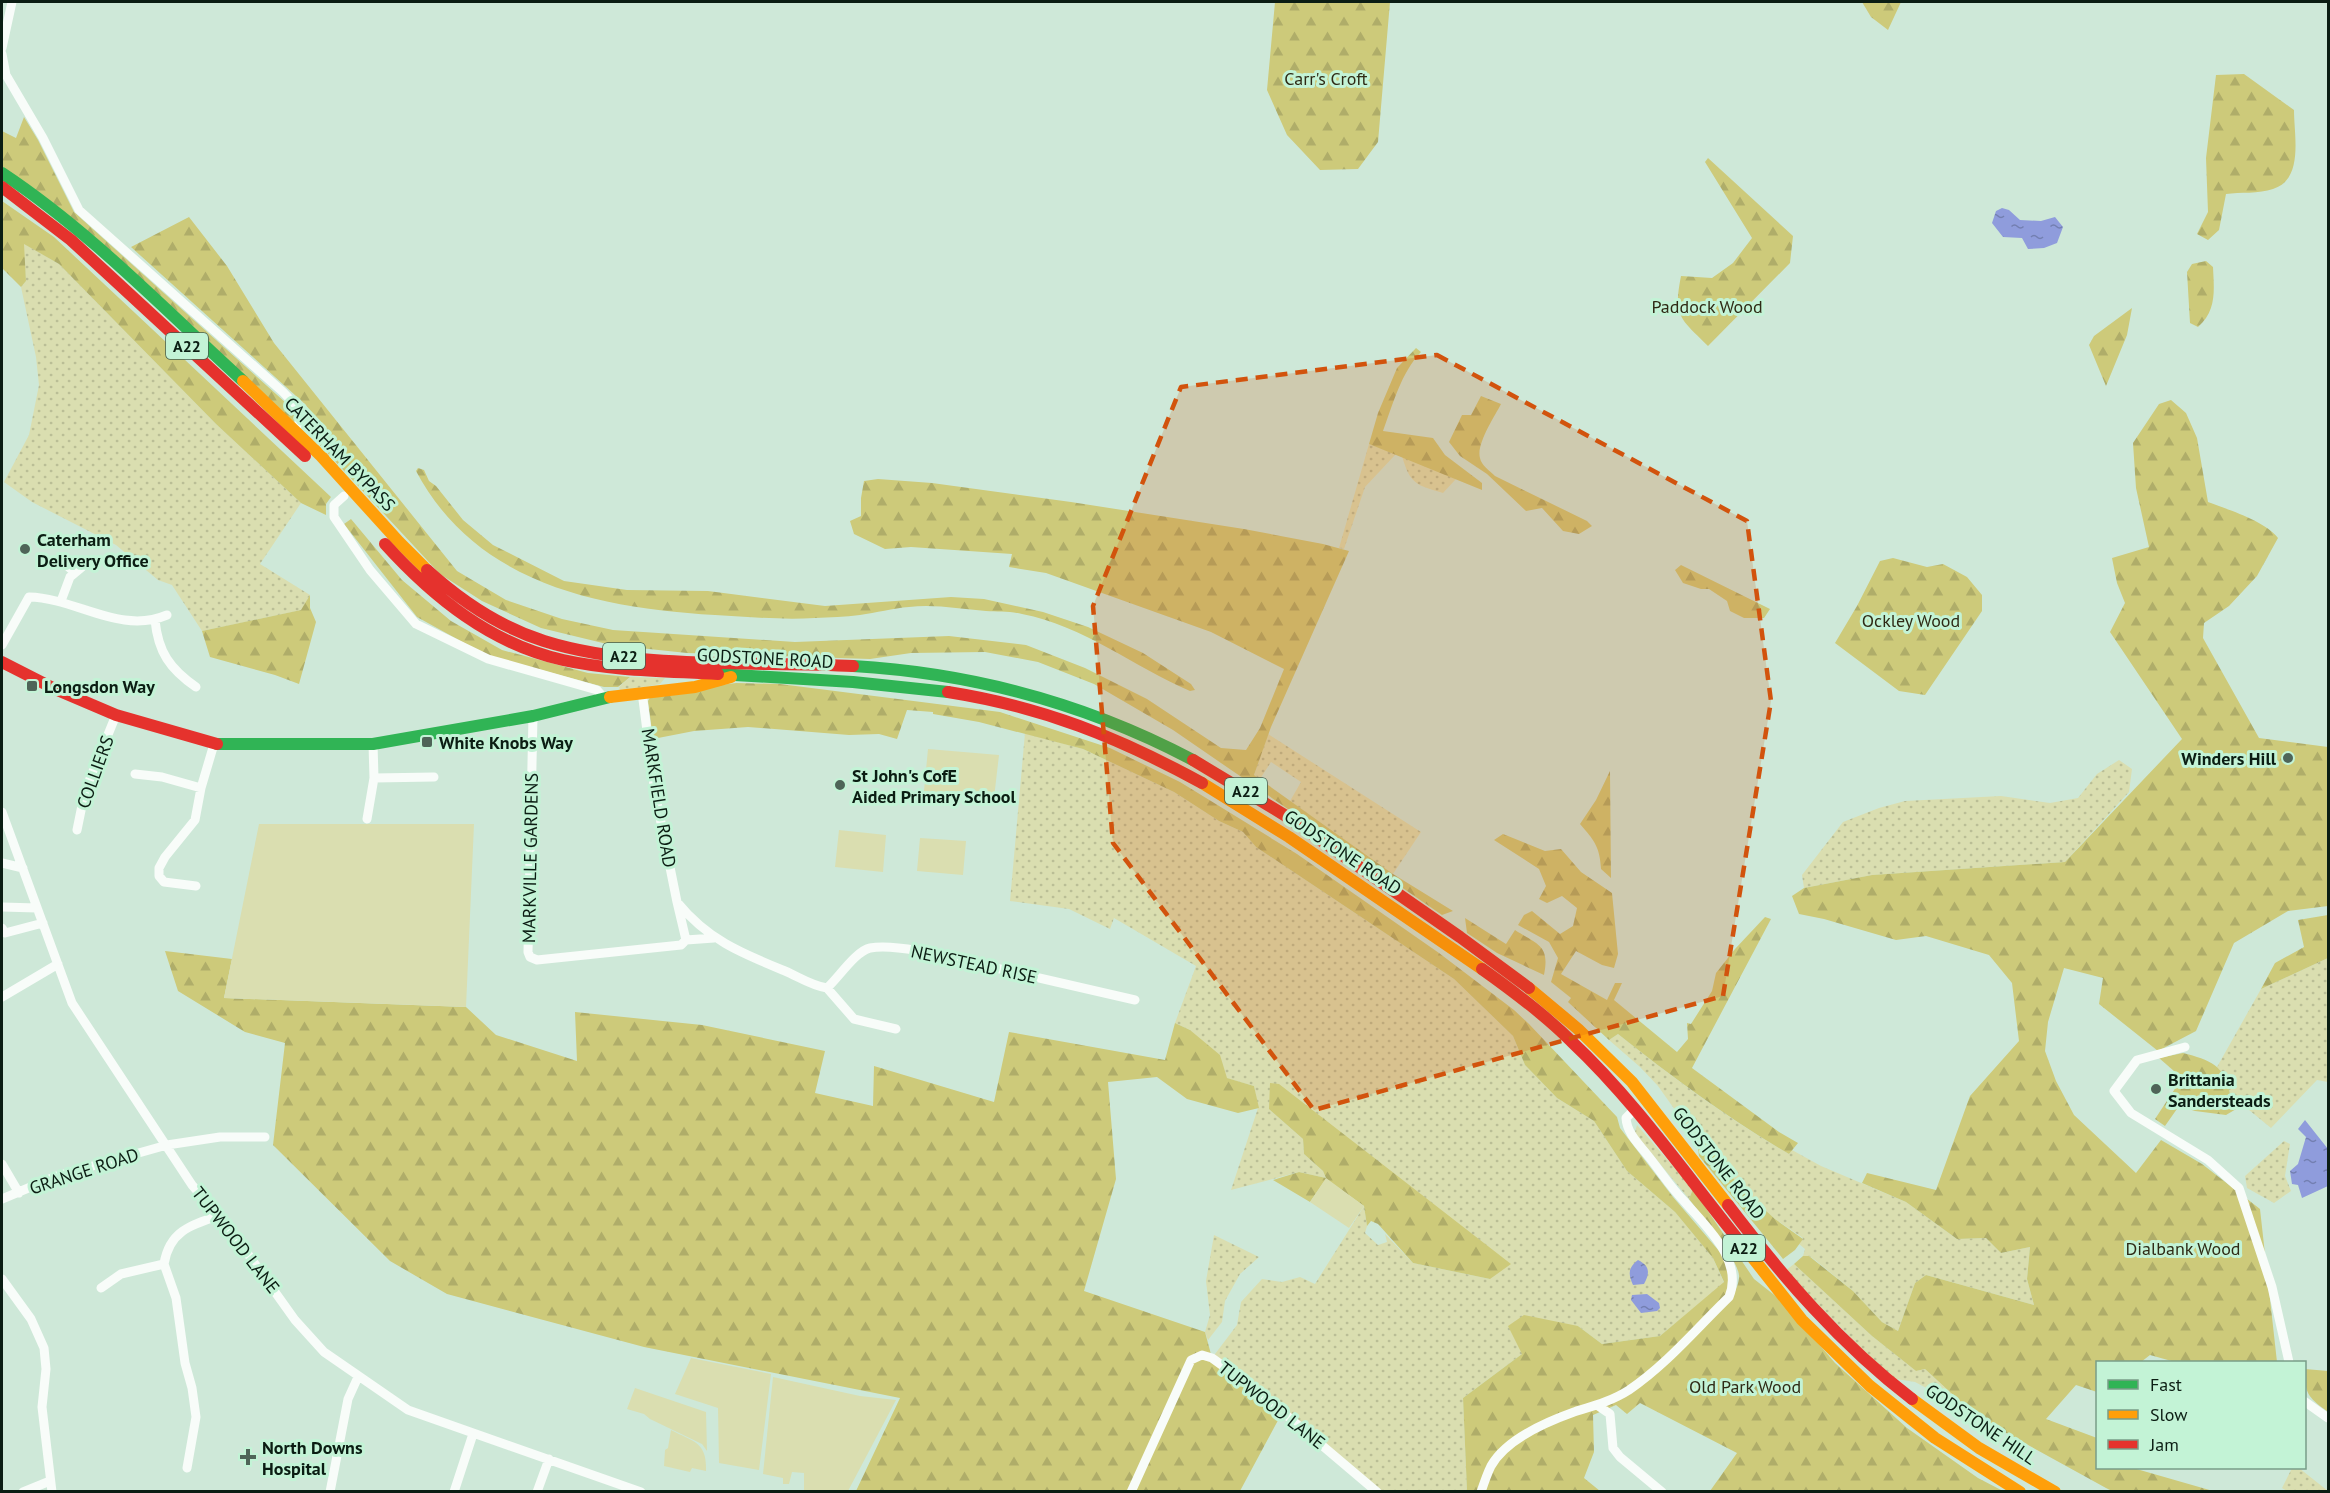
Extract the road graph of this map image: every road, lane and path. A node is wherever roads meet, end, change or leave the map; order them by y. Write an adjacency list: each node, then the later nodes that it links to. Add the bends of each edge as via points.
1 (12, 2): 2 (street)
2 (2, 48)
3 (2, 54): 6 (street, via 6,75 44,138 79,210 283,392 303,414)
4 (2, 172): 6 (main road, CATERHAM BYPASS / A22, via 104,252)
5 (2, 187): 7 (main road, CATERHAM BYPASS / A22, via 71,240 270,422)
6 (294, 429): 14 (main road, CATERHAM BYPASS / A22, via 430,575 487,615 550,643 631,657)
7 (344, 496): 15 (main road, CATERHAM BYPASS / A22, via 422,584 469,621 547,656); 20 (street, via 333,505 334,517 370,570 416,624 488,659 597,690)
8 (65, 564): 9 (street, via 78,570 70,577)
9 (61, 601): 11 (street, via 108,618); 12 (street, via 29,597)
10 (167, 615): 11 (street)
11 (155, 620): 17 (street, via 157,638 168,663)
12 (2, 645)
13 (2, 662): 21 (main road)
14 (699, 662): 15 (main road, GODSTONE ROAD); 60 (main road, GODSTONE ROAD / A22, via 890,669 983,682 1073,707 1166,745 1220,774 1486,954 1555,1006 1632,1082 1782,1275 1858,1356)
15 (681, 672): 16 (main road, GODSTONE ROAD / A22); 18 (main road)
16 (737, 675): 18 (main road, via 694,687); 48 (main road, GODSTONE ROAD / A22, via 882,683 979,697 1068,720 1159,759 1269,823 1483,970 1567,1037)
17 (196, 687)
18 (658, 690): 19 (main road)
19 (642, 692): 20 (main road); 35 (street, MARKFIELD ROAD, via 655,793)
20 (604, 698): 22 (main road)
21 (116, 715): 23 (main road); 31 (street, COLLIERS, via 85,791)
22 (533, 716): 24 (main road); 41 (street, MARKVILLE GARDENS, via 530,957 537,960 637,950 681,945)
23 (214, 744): 24 (main road); 28 (street)
24 (374, 744): 27 (street)
25 (135, 774): 28 (street)
26 (434, 777): 27 (street)
27 (374, 778): 30 (street)
28 (201, 788): 34 (street, via 195,820 159,868 164,882)
29 (2, 812): 33 (street, TUPWOOD LANE)
30 (368, 819)
31 (77, 830)
32 (2, 863): 33 (street)
33 (22, 868): 37 (street, TUPWOOD LANE)
34 (196, 886)
35 (677, 902): 40 (street); 41 (street, MARKFIELD ROAD)
36 (2, 907): 37 (street)
37 (37, 908): 38 (street, TUPWOOD LANE)
38 (43, 923): 39 (street, via 5,933); 42 (street, TUPWOOD LANE)
39 (2, 928)
40 (714, 938): 41 (street, MARKVILLE GARDENS); 43 (street, via 754,959)
41 (686, 940)
42 (58, 964): 44 (street); 50 (street, TUPWOOD LANE, via 72,1003)
43 (827, 988): 45 (street, NEWSTEAD RISE, via 858,955 868,948 883,947 931,953); 46 (street, via 854,1019)
44 (2, 997)
45 (1135, 1000)
46 (896, 1029)
47 (2185, 1047): 58 (street, via 2137,1060 2114,1091 2131,1113 2208,1160 2239,1188 2272,1287)
48 (1635, 1109): 62 (street, via 1626,1118 1630,1134 1707,1227 1729,1259 1734,1285 1729,1297 1663,1365 1616,1399); 63 (main road, GODSTONE ROAD / A22, via 1802,1320)
49 (265, 1137): 50 (street, GRANGE ROAD, via 220,1137)
50 (167, 1145): 52 (street, GRANGE ROAD, via 57,1176); 54 (street, TUPWOOD LANE, via 192,1185)
51 (2, 1164): 52 (street)
52 (19, 1193): 53 (street, GRANGE ROAD)
53 (2, 1199)
54 (218, 1216): 55 (street, via 190,1225 166,1247); 59 (street, TUPWOOD LANE, via 295,1320 324,1352)
55 (164, 1264): 57 (street, via 121,1274); 67 (street, via 176,1298 196,1417)
56 (2, 1281): 68 (street, via 31,1318 44,1348 42,1407)
57 (101, 1288)
58 (2289, 1361)
59 (358, 1377): 65 (street, TUPWOOD LANE, via 408,1410); 71 (street, via 348,1399)
60 (1891, 1383): 80 (main road, GODSTONE HILL / A22, via 1954,1431)
61 (2306, 1402): 64 (street)
62 (1597, 1405): 77 (street, via 1551,1421 1515,1441 1491,1466); 78 (street, via 1610,1414 1613,1448)
63 (1908, 1417): 79 (main road, GODSTONE HILL / A22)
64 (2328, 1418)
65 (472, 1434): 66 (street, TUPWOOD LANE); 72 (street)
66 (549, 1460): 73 (street); 74 (street, TUPWOOD LANE)
67 (187, 1468)
68 (50, 1481): 69 (street); 70 (street)
69 (23, 1491)
70 (52, 1491)
71 (330, 1491)
72 (454, 1491)
73 (537, 1491)
74 (641, 1491)
75 (1131, 1491): 76 (street, TUPWOOD LANE, via 1188,1365 1195,1356 1202,1355 1212,1358 1258,1392)
76 (1377, 1491)
77 (1481, 1491)
78 (1662, 1491)
79 (2020, 1491)
80 (2055, 1491)

